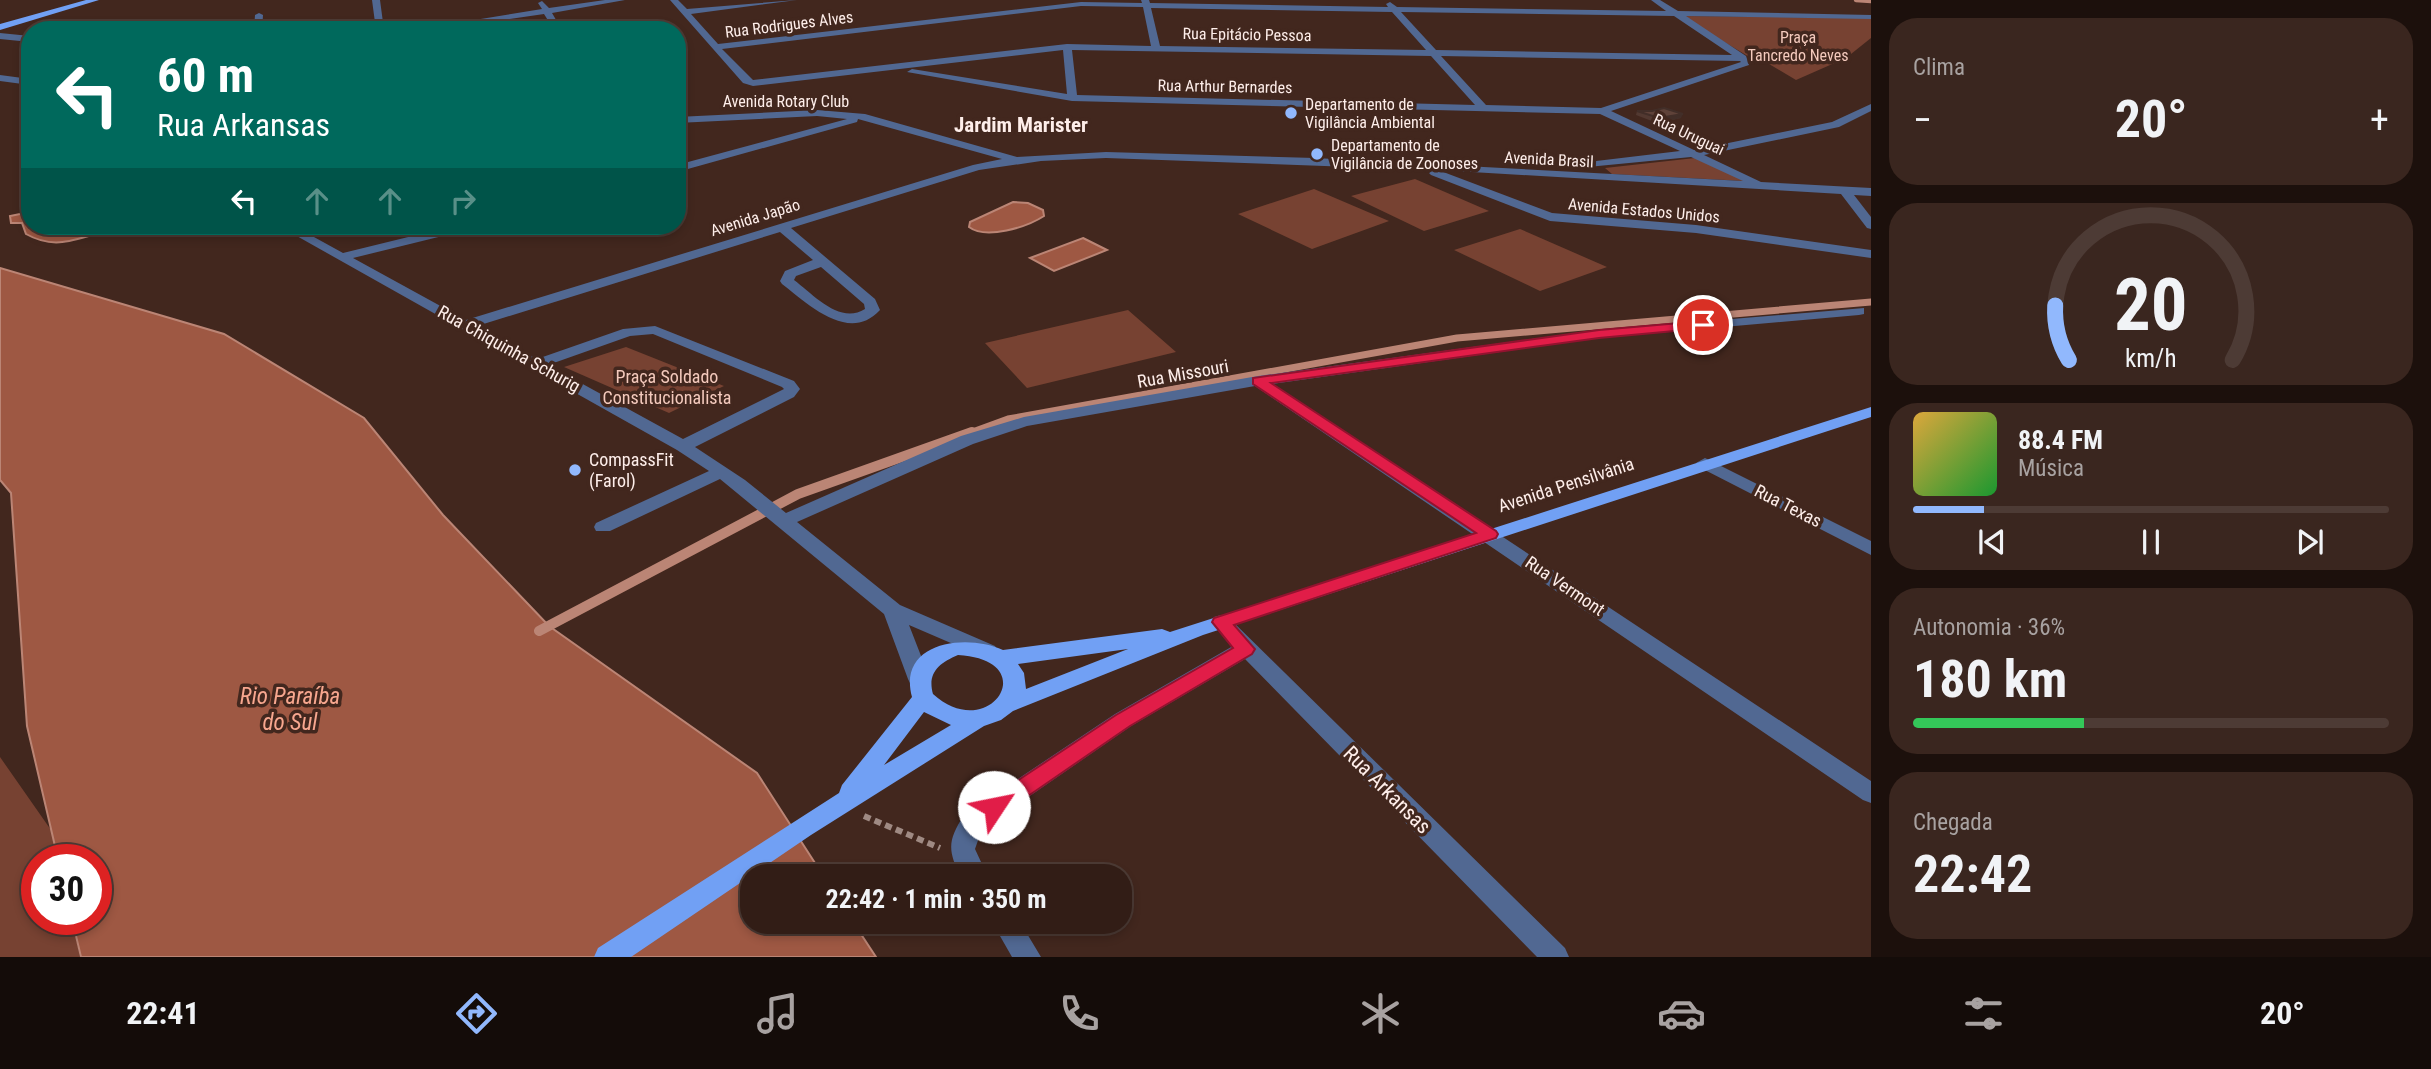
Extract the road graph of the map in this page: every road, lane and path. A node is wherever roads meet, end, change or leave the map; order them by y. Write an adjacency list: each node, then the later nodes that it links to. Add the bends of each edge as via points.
1 (79, 0): 23 (main road)
2 (95, 0): 23 (main road)
3 (376, 0): 20 (street)
4 (541, 0): 13 (street)
5 (621, 0): 13 (street)
6 (674, 0): 15 (street)
7 (793, 0): 15 (street)
8 (1016, 0): 12 (street)
9 (1387, 0): 14 (street)
10 (1655, 0): 16 (street)
11 (1146, 3): 12 (street, Rua Rodrigues Alves); 14 (street, Rua Rodrigues Alves); 28 (street)
12 (1045, 7): 26 (street, Rua Rodrigues Alves)
13 (546, 10): 21 (street); 22 (street)
14 (1395, 10): 16 (street, Rua Rodrigues Alves); 29 (street)
15 (685, 12): 26 (street)
16 (1674, 13): 18 (street, Rua Rodrigues Alves); 30 (street)
17 (259, 15): 19 (street)
18 (1871, 17)
19 (259, 21)
20 (379, 21)
21 (475, 21)
22 (553, 21)
23 (0, 25)
24 (0, 36): 25 (street)
25 (21, 38)
26 (716, 47): 31 (street, Rua Epitácio Pessoa, via 753,83)
27 (1067, 47): 28 (street, Rua Epitácio Pessoa); 31 (street, Rua Epitácio Pessoa); 34 (street)
28 (1156, 48): 29 (street, Rua Epitácio Pessoa)
29 (1432, 53): 30 (street, Rua Epitácio Pessoa); 36 (street)
30 (1744, 61): 37 (street)
31 (891, 68): 34 (street, Rua Arthur Bernardes)
32 (0, 78): 33 (street)
33 (21, 81)
34 (1072, 99): 36 (street, Rua Arthur Bernardes)
35 (1871, 107): 40 (street, Avenida Estados Unidos, via 1835,125)
36 (1483, 108): 37 (street, Rua Arthur Bernardes)
37 (1602, 111): 40 (street, Rua Uruguai)
38 (865, 117): 39 (street, Avenida Rotary Club, via 817,113); 41 (street, Avenida Rotary Club); 42 (street)
39 (686, 120)
40 (1696, 153): 44 (street, Avenida Estados Unidos); 45 (street, Rua Uruguai)
41 (1016, 159): 43 (street, Avenida Brasil, via 1288,160); 49 (street, Avenida Japão)
42 (686, 167)
43 (1422, 167): 44 (street, Avenida Brasil); 52 (street, Avenida Estados Unidos, via 1550,217 1696,229)
44 (1522, 173): 45 (street, Avenida Brasil)
45 (1763, 186): 46 (street, Avenida Brasil)
46 (1844, 190): 47 (street, Avenida Brasil); 48 (street)
47 (1871, 192)
48 (1871, 225)
49 (782, 227): 54 (street); 56 (street, Avenida Japão)
50 (301, 235): 53 (street, Rua Chiquinha Schurig)
51 (430, 235): 53 (street)
52 (1871, 254)
53 (341, 257): 56 (street, Rua Chiquinha Schurig)
54 (821, 262): 54 (street, via 870,302 873,310 858,319 839,318 787,281 790,274)
55 (1858, 311): 58 (street, Rua Missouri, via 1599,334)
56 (466, 325): 57 (street, Rua Chiquinha Schurig)
57 (537, 364): 60 (street, Rua Chiquinha Schurig); 60 (street, via 628,332 654,330 792,388)
58 (1258, 381): 63 (street, Rua Missouri, via 998,428); 65 (street, Rua Vermont)
59 (1871, 412): 61 (main road, Avenida Pensilvânia)
60 (683, 446): 62 (street, Rua Chiquinha Schurig)
61 (1705, 463): 65 (main road, Avenida Pensilvânia); 66 (street, Rua Texas)
62 (721, 472): 63 (street, Rua Chiquinha Schurig); 64 (street)
63 (779, 517): 67 (street, Rua Chiquinha Schurig)
64 (603, 527)
65 (1490, 534): 68 (main road, Avenida Pensilvânia); 75 (street, Rua Vermont)
66 (1871, 549)
67 (893, 610): 71 (street, Rua Chiquinha Schurig); 72 (street)
68 (1221, 622): 69 (main road, Avenida Pensilvânia); 70 (street, Rua Arkansas)
69 (1196, 630): 71 (main road, Avenida Pensilvânia, via 1116,645); 73 (main road, Avenida Pensilvânia)
70 (1245, 649): 78 (street, via 1123,720 973,822 961,839); 82 (street, Rua Arkansas)
71 (995, 654): 72 (main road, Avenida Pensilvânia, via 974,648 943,652 923,668); 73 (main road, via 1015,675 1016,686)
72 (921, 689): 74 (main road, via 944,716); 76 (main road, Avenida Pensilvânia, via 879,758)
73 (1007, 705): 74 (main road, Avenida Pensilvânia)
74 (975, 720): 76 (main road, Avenida Pensilvânia)
75 (1871, 793)
76 (838, 805): 77 (path); 80 (main road, Avenida Pensilvânia)
77 (963, 864)
78 (968, 864)
79 (1012, 934): 81 (street)
80 (608, 957)
81 (1027, 957)
82 (1555, 957)

